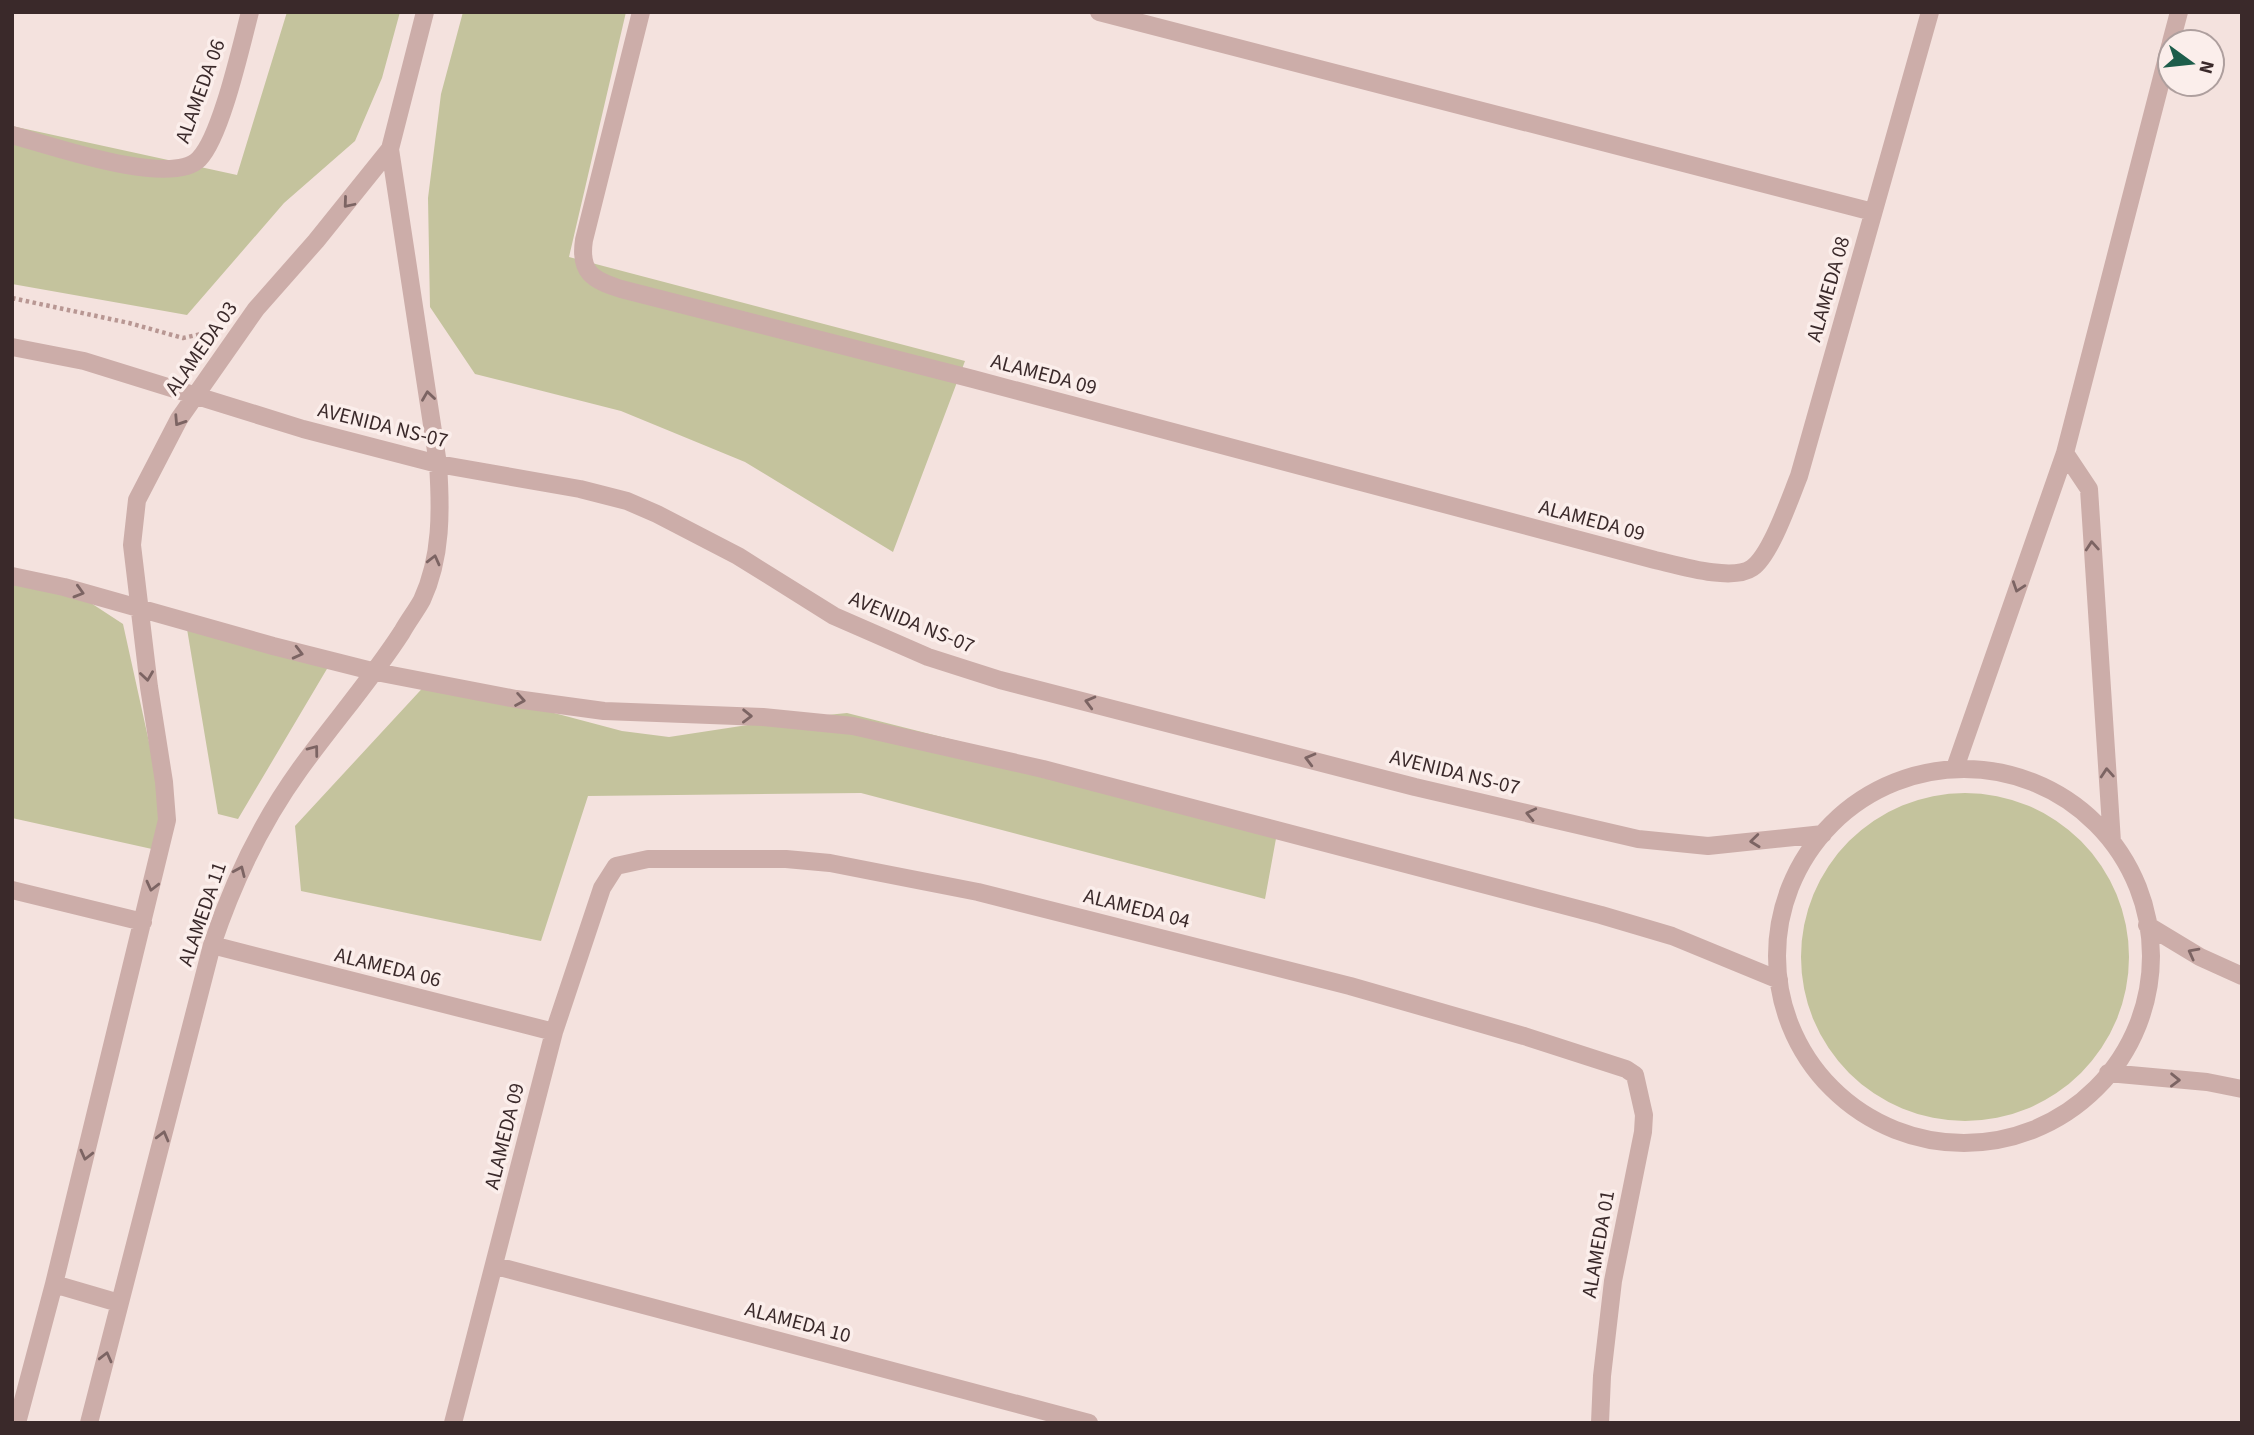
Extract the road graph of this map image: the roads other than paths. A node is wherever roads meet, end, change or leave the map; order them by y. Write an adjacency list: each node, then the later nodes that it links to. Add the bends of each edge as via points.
1 (250, 12): 7 (street, ALAMEDA 06, via 228,93 211,141 197,162 169,170 135,168)
2 (425, 12): 8 (street, ALAMEDA 03)
3 (641, 12): 14 (street, ALAMEDA 09, via 583,246 583,263 598,281 1655,560 1726,573)
4 (1099, 12): 9 (street)
5 (1930, 12): 9 (street, ALAMEDA 08)
6 (2157, 98): 12 (street)
7 (12, 135)
8 (390, 149): 11 (street, ALAMEDA 03, one-way to 11, via 256,309); 13 (street, ALAMEDA 03, one-way to 8)
9 (1873, 212): 14 (street, ALAMEDA 08, via 1799,476 1771,541)
10 (12, 347): 11 (street, AVENIDA NS-07, via 84,361)
11 (195, 397): 13 (street, AVENIDA NS-07); 16 (street, ALAMEDA 03, one-way to 16, via 165,443 137,500 132,545)
12 (2064, 453): 18 (street, one-way to 18); 20 (street, one-way to 12, via 2089,489)
13 (438, 464): 17 (street, ALAMEDA 11, one-way to 13, via 422,600 441,514); 19 (street, AVENIDA NS-07, one-way to 13, via 1707,846 1638,839 1000,680 928,657 834,616 737,556 627,501)
14 (1751, 569)
15 (12, 576): 16 (street, one-way to 16)
16 (138, 608): 17 (street, one-way to 17); 23 (street, one-way to 23, via 167,806 165,835)
17 (376, 672): 25 (street, ALAMEDA 11, one-way to 17, via 241,866 275,807); 27 (street, one-way to 27, via 562,707 763,717 866,729 1043,769 1549,900 1672,936)
18 (1955, 768): 19 (street, via 1909,777 1877,791); 20 (street, via 1995,771 2044,787 2074,805)
19 (1823, 834): 27 (street, via 1802,863 1788,894 1779,928)
20 (2112, 842): 24 (street, via 2137,887)
21 (616, 866): 28 (street, ALAMEDA 09, via 602,888); 30 (street, ALAMEDA 04, via 648,859 786,859 830,863 978,892 1350,986 1605,1061)
22 (12, 890): 23 (street)
23 (143, 922): 33 (street, one-way to 33)
24 (2147, 925): 26 (street, one-way to 24); 29 (street, via 2150,964 2144,1004 2130,1041)
25 (212, 945): 28 (street, ALAMEDA 06); 34 (street, ALAMEDA 11, one-way to 25)
26 (2242, 976)
27 (1779, 980): 29 (street, via 1796,1038 1831,1088 1857,1111 1920,1139 1973,1143 2024,1133 2070,1110)
28 (554, 1032): 32 (street, ALAMEDA 09)
29 (2108, 1073): 31 (street, one-way to 31)
30 (1635, 1075): 39 (street, ALAMEDA 01, via 1643,1132 1613,1281)
31 (2242, 1089)
32 (496, 1266): 37 (street, ALAMEDA 09); 38 (street, ALAMEDA 10)
33 (54, 1284): 34 (street); 35 (street)
34 (119, 1303): 36 (street, ALAMEDA 11, one-way to 34)
35 (17, 1423)
36 (89, 1423)
37 (453, 1423)
38 (1089, 1423)
39 (1600, 1423)

